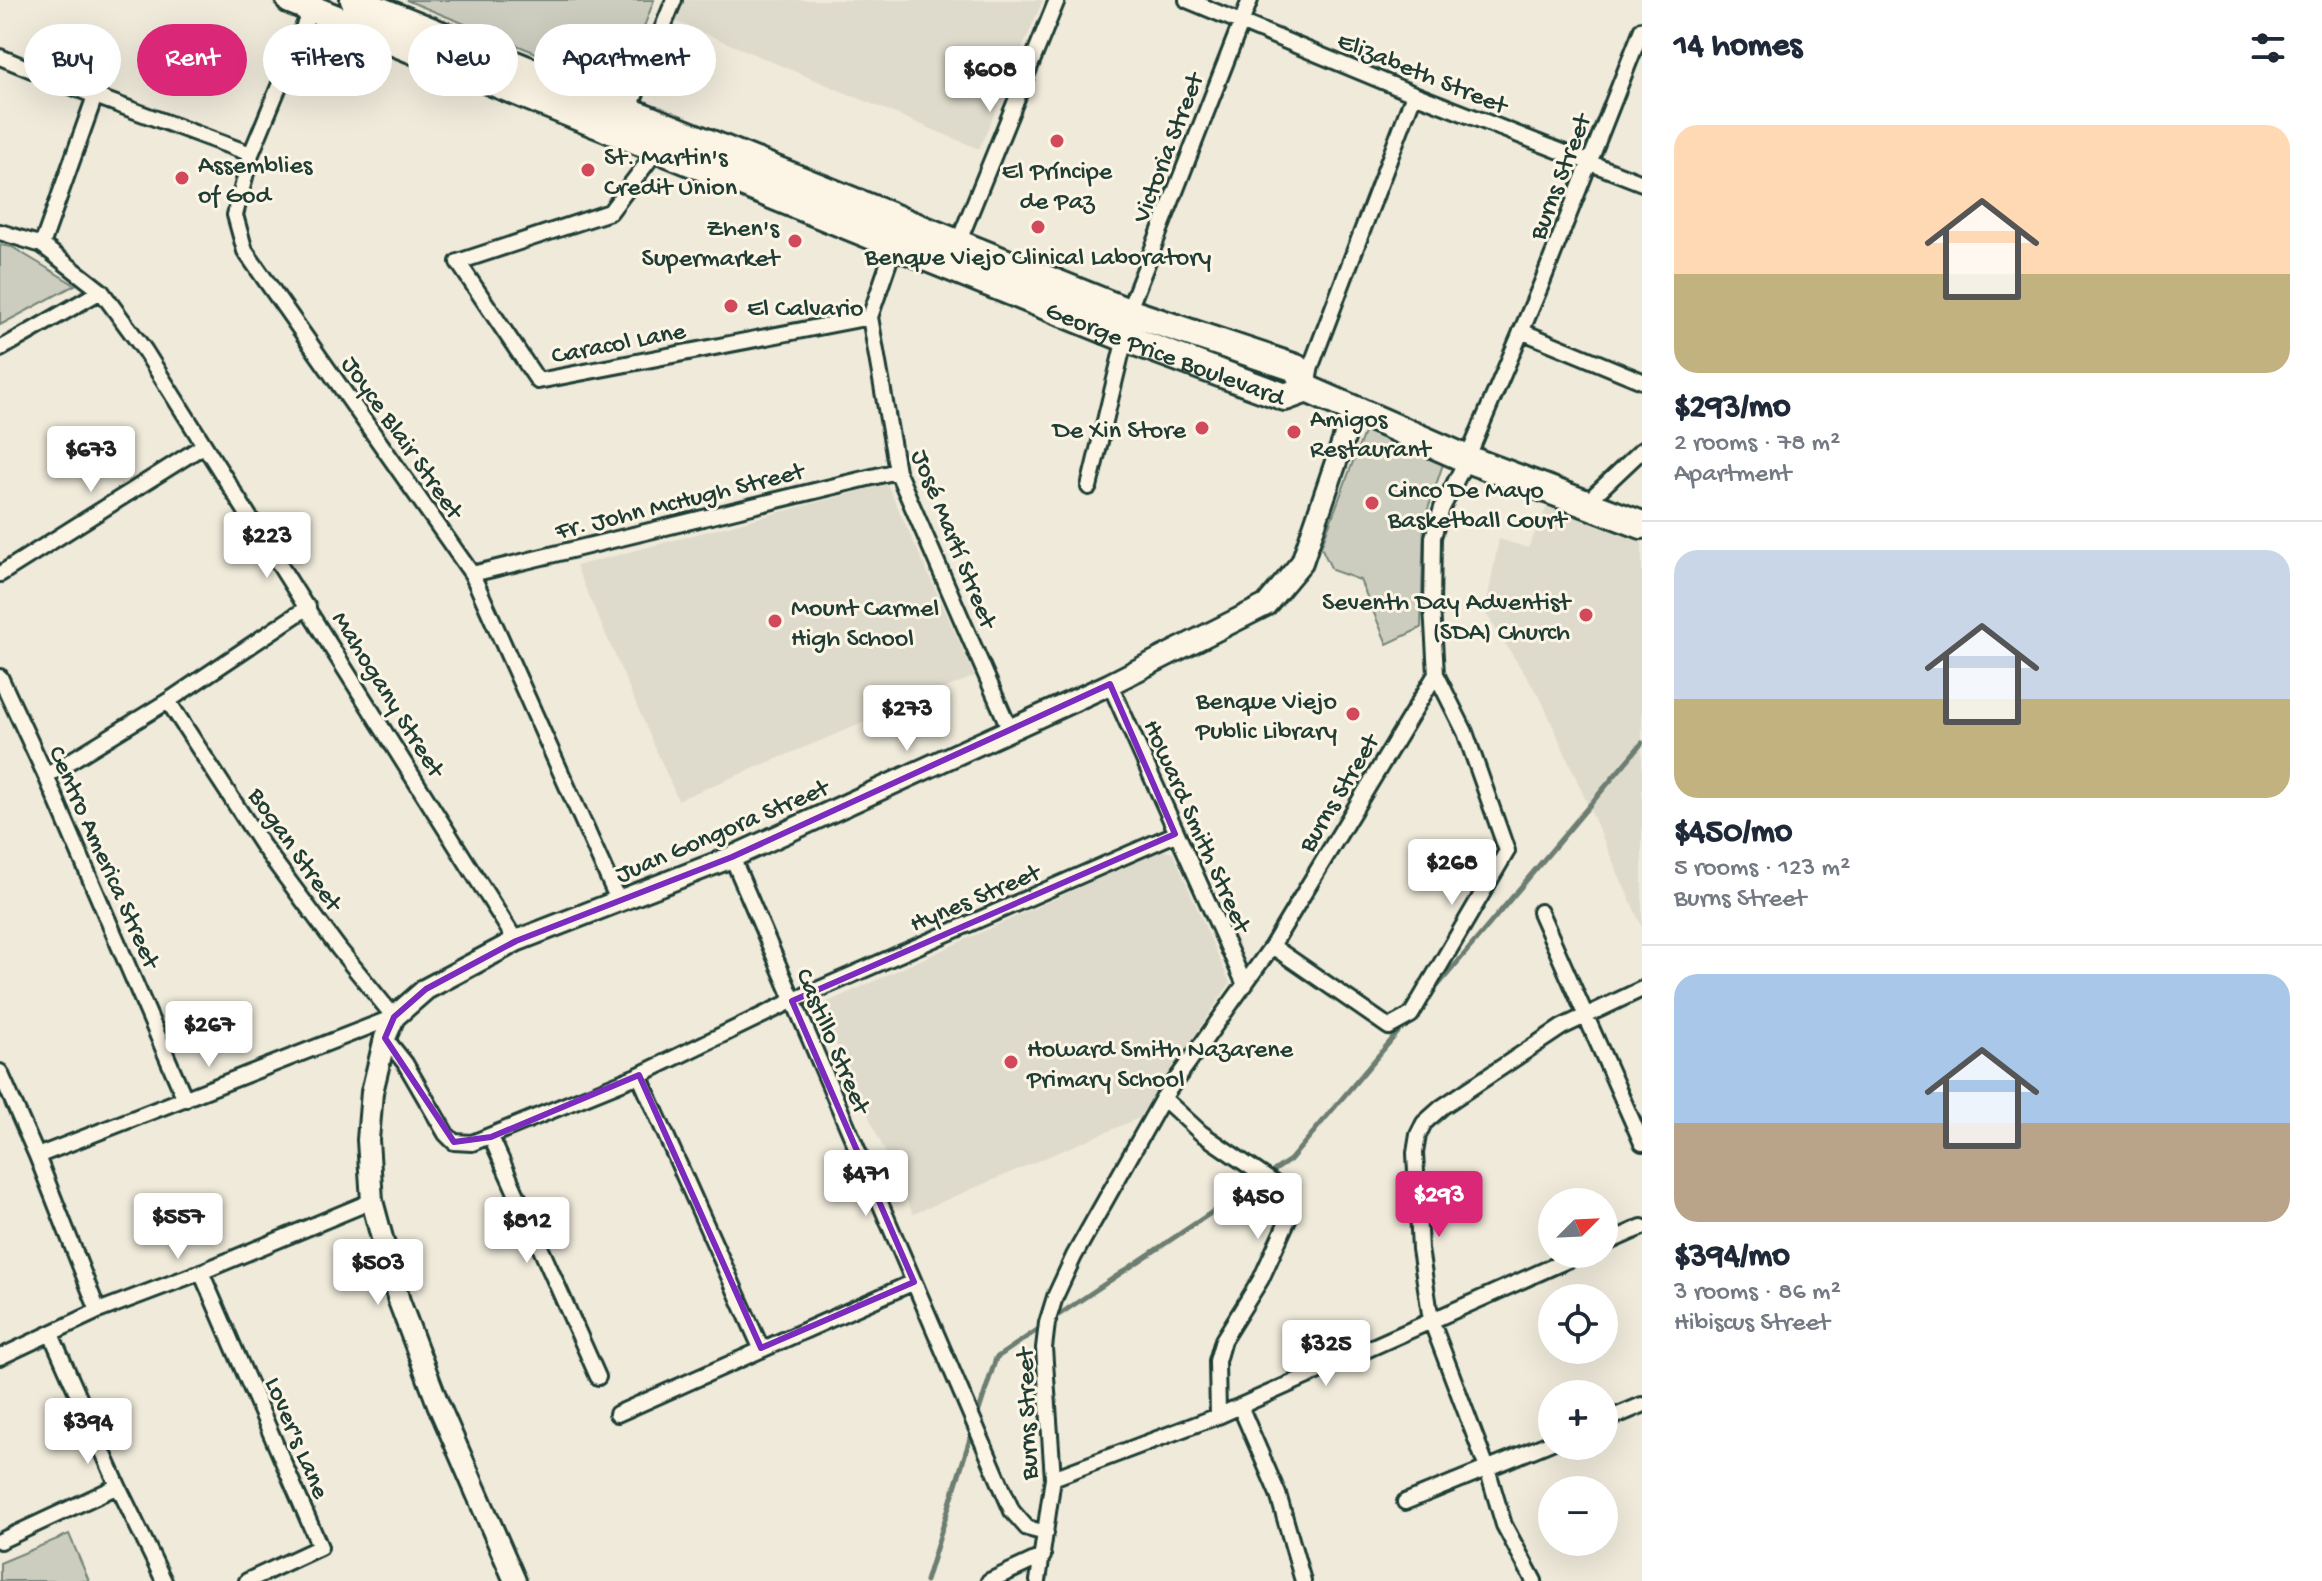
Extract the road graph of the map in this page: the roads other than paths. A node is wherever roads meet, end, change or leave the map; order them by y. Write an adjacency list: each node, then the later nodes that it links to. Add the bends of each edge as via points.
1 (354, 0): 13 (highway, George Price Boulevard)
2 (674, 0): 13 (street)
3 (1057, 0): 21 (street)
4 (1187, 0): 7 (street, Elizabeth Street)
5 (1250, 0): 7 (street, Victoria Street)
6 (305, 3): 13 (highway, George Price Boulevard); 15 (street, Joyce Blair Street)
7 (1241, 22): 11 (street, Elizabeth Street); 23 (street, Victoria Street)
8 (1642, 29): 16 (street, Burns Street)
9 (0, 57): 10 (street)
10 (24, 67)
11 (1414, 94): 16 (street, Elizabeth Street); 29 (street, via 1311,366)
12 (95, 96): 15 (street); 20 (street)
13 (624, 122): 14 (highway, George Price Boulevard)
14 (663, 138): 19 (highway, George Price Boulevard); 24 (street, Caracol Lane, via 610,212 458,262 538,381)
15 (251, 154): 39 (street, Joyce Blair Street, via 235,215 245,251)
16 (1589, 163): 17 (street, Elizabeth Street); 25 (street, Burns Street)
17 (1642, 183)
18 (0, 232): 20 (street, Mahogany Street)
19 (899, 232): 21 (highway, George Price Boulevard); 24 (street, José Martí Street)
20 (42, 245): 22 (street, Mahogany Street)
21 (953, 254): 23 (highway, George Price Boulevard); 26 (highway, George Price Boulevard)
22 (101, 291): 27 (street); 31 (street, Mahogany Street)
23 (1128, 312): 29 (highway, George Price Boulevard, via 1296,368)
24 (870, 317): 34 (street, José Martí Street)
25 (1521, 331): 28 (street); 33 (street, Burns Street)
26 (1125, 338): 29 (highway, George Price Boulevard, via 1285,397); 35 (street)
27 (0, 349)
28 (1642, 381)
29 (1307, 389): 30 (highway)
30 (1354, 409): 33 (highway); 43 (street, Juan Gongora Street, via 1302,562 1266,605)
31 (203, 446): 38 (street); 40 (street, Mahogany Street)
32 (1642, 450): 36 (street)
33 (1467, 459): 36 (highway); 41 (street, Burns Street, via 1433,537)
34 (897, 471): 39 (street, Fr. John McHugh Street); 45 (street, José Martí Street)
35 (1089, 487)
36 (1586, 503): 37 (highway)
37 (1642, 525)
38 (0, 574)
39 (472, 574): 49 (street, Joyce Blair Street)
40 (308, 607): 44 (street); 51 (street, Mahogany Street)
41 (1436, 674): 52 (street, Burns Street); 52 (street, via 1465,732 1507,851 1411,1015 1389,1027)
42 (0, 677): 46 (street, Centro America Street)
43 (1110, 684): 45 (street, Juan Gongora Street); 47 (street, Howard Smith Street)
44 (168, 701): 46 (street); 57 (street, Bogan Street, via 262,845)
45 (1010, 730): 48 (street, Juan Gongora Street)
46 (46, 776): 62 (street, Centro America Street)
47 (1175, 834): 53 (street, Howard Smith Street); 55 (street, Hynes Street)
48 (732, 857): 49 (street, Juan Gongora Street); 55 (street, Castillo Street)
49 (618, 900): 51 (street, Juan Gongora Street)
50 (1540, 912): 56 (street)
51 (516, 941): 57 (street, Juan Gongora Street, via 426,989)
52 (1272, 946): 53 (street, Burns Street)
53 (1245, 985): 61 (street, Burns Street)
54 (1642, 989): 56 (street)
55 (792, 1001): 60 (street, Hynes Street); 71 (street, Castillo Street)
56 (1584, 1015): 64 (street); 73 (street, via 1424,1123 1415,1153 1420,1249)
57 (394, 1017): 58 (street); 62 (street, Juan Gongora Street)
58 (385, 1038): 63 (street, Hynes Street, via 454,1142); 66 (street, via 369,1124)
59 (0, 1072): 65 (street)
60 (639, 1075): 63 (street, Hynes Street); 75 (street)
61 (1163, 1098): 82 (street, via 1201,1133 1281,1188 1290,1201 1289,1217 1261,1279 1223,1340 1217,1361); 85 (street, Burns Street, via 1074,1256 1047,1323 1045,1396)
62 (185, 1099): 65 (street, Juan Gongora Street)
63 (491, 1137): 77 (street)
64 (1642, 1143)
65 (37, 1156): 72 (street)
66 (372, 1201): 70 (street); 93 (street, via 404,1316)
67 (1642, 1227): 68 (street)
68 (1618, 1238)
69 (1549, 1268): 73 (street)
70 (201, 1272): 72 (street); 92 (street, Lover's Lane, via 320,1547)
71 (914, 1282): 75 (street); 88 (street, Castillo Street, via 1012,1511 1027,1528)
72 (98, 1311): 74 (street)
73 (1431, 1320): 79 (street); 84 (street)
74 (51, 1334): 76 (street); 86 (street)
75 (761, 1348): 80 (street)
76 (0, 1357)
77 (598, 1377)
78 (1642, 1405): 81 (street)
79 (1240, 1406): 82 (street); 96 (street, via 1278,1494)
80 (617, 1414)
81 (1618, 1415)
82 (1218, 1416): 85 (street)
83 (1538, 1448): 84 (street)
84 (1487, 1468): 87 (street); 97 (street, via 1504,1525)
85 (1053, 1478): 88 (street, Burns Street)
86 (118, 1486): 89 (street); 91 (street)
87 (1405, 1502)
88 (1046, 1533): 90 (street, Burns Street)
89 (0, 1541)
90 (1043, 1556): 94 (street); 95 (street, Burns Street)
91 (164, 1581)
92 (247, 1581)
93 (515, 1581)
94 (989, 1581)
95 (1038, 1581)
96 (1303, 1581)
97 (1534, 1581)

